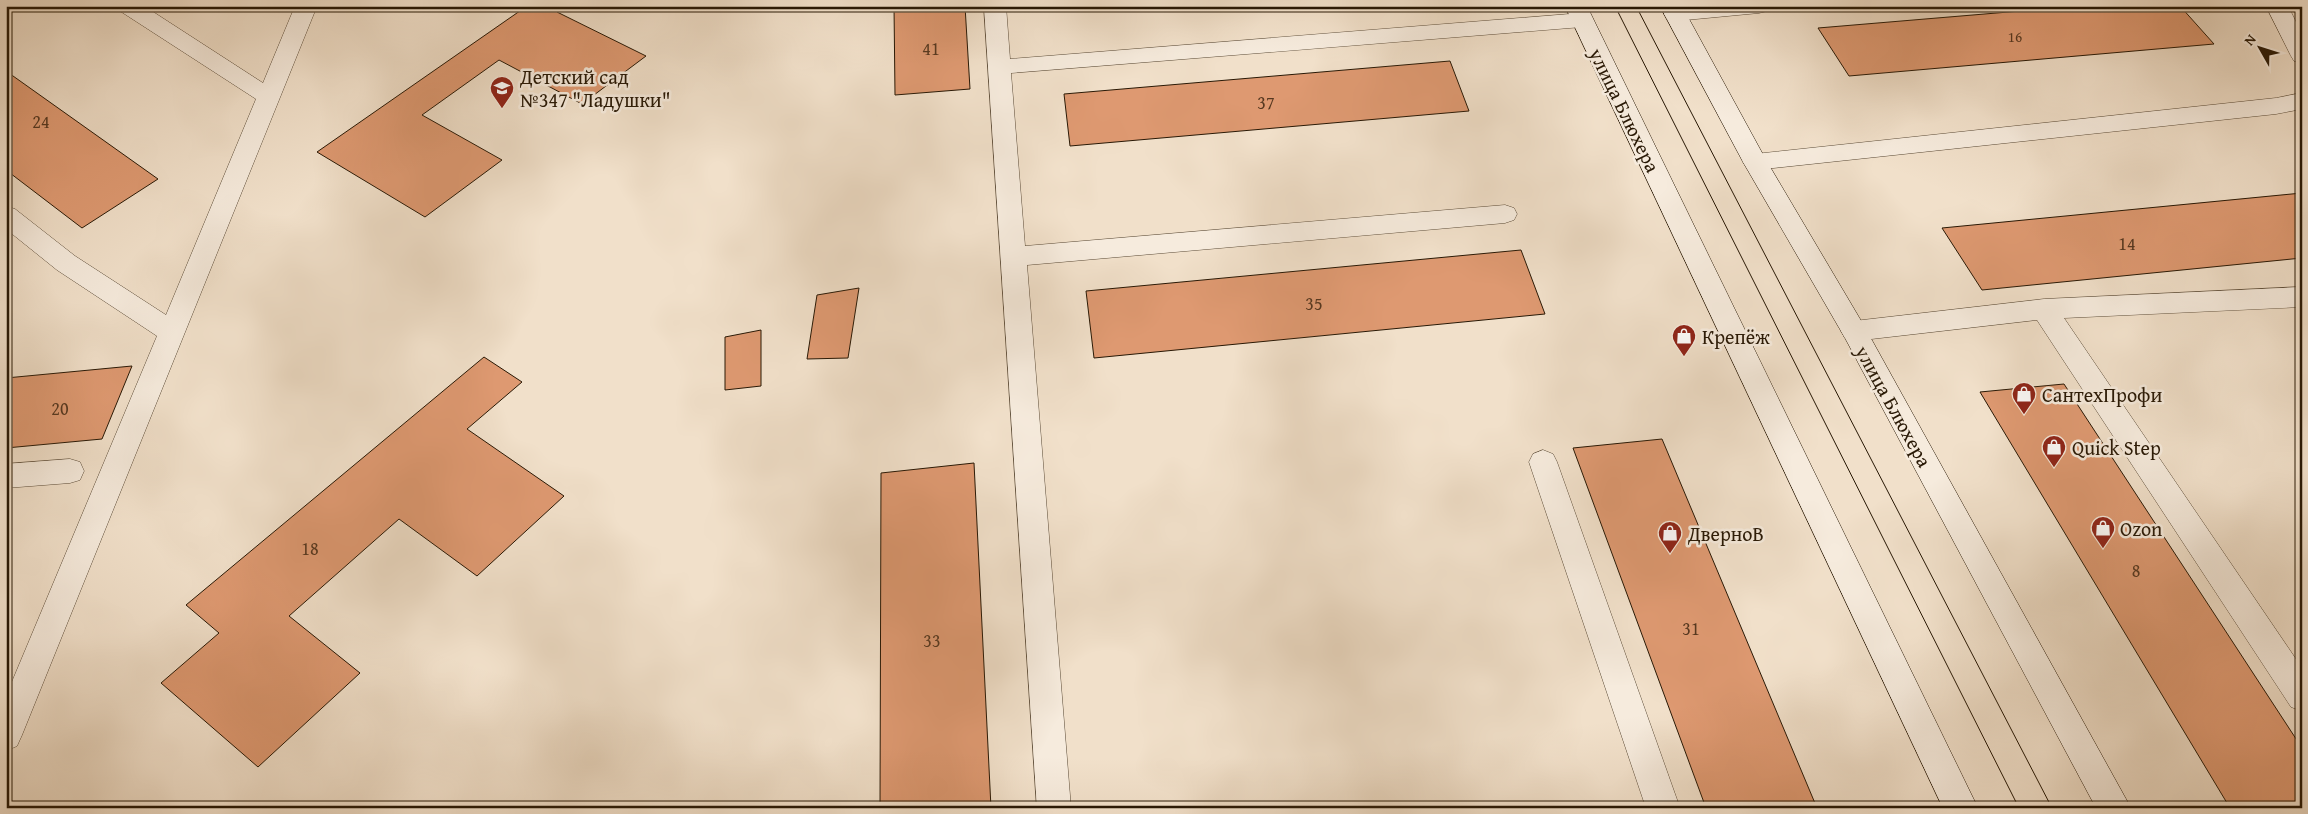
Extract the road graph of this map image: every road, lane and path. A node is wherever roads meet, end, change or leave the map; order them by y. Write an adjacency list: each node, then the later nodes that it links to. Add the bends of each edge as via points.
1 (128, 6): 10 (street)
2 (306, 6): 10 (street)
3 (995, 6): 9 (street)
4 (1759, 6): 6 (street)
5 (2277, 6): 8 (street)
6 (1673, 10): 12 (street, улица Блюхера)
7 (1579, 13): 9 (street); 27 (street, улица Блюхера)
8 (2302, 56)
9 (999, 67): 15 (street)
10 (269, 97): 19 (street)
11 (2302, 101): 12 (street)
12 (1754, 162): 18 (street, улица Блюхера)
13 (1505, 214): 15 (street)
14 (6, 215): 19 (street, via 66,263)
15 (1012, 257): 25 (street)
16 (2302, 298): 17 (street)
17 (2044, 309): 18 (street); 23 (street)
18 (1854, 331): 28 (street, улица Блюхера)
19 (172, 332): 24 (street)
20 (1543, 462): 26 (street)
21 (70, 470): 22 (street)
22 (6, 476)
23 (2302, 696)
24 (6, 735)
25 (1054, 808)
26 (1664, 808)
27 (1961, 808)
28 (2114, 808)

